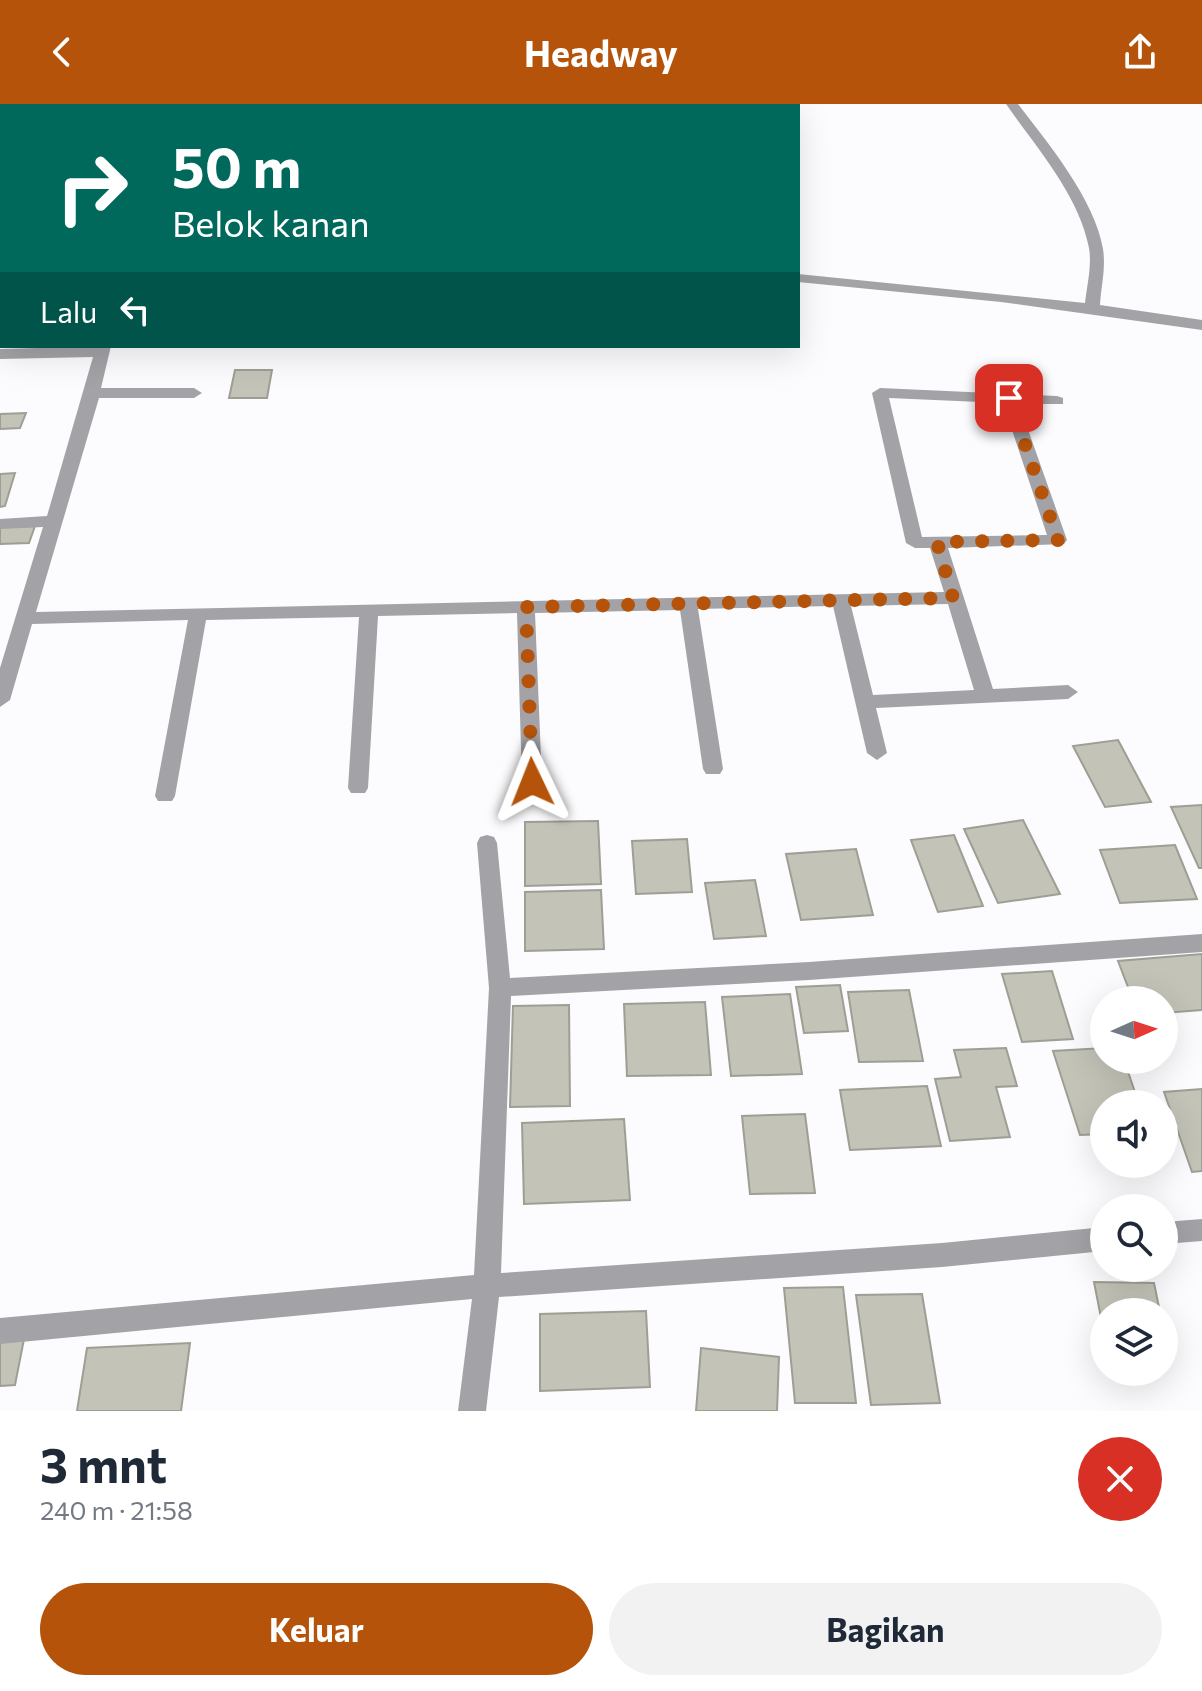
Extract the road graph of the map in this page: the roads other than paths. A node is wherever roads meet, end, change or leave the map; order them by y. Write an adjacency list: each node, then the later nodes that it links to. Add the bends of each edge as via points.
1 (1012, 104): 3 (street, via 1042,145 1096,246)
2 (800, 278): 3 (street)
3 (1092, 307): 4 (street)
4 (1202, 325)
5 (102, 349): 6 (street); 7 (street)
6 (0, 354)
7 (92, 393): 8 (street); 11 (street)
8 (194, 393)
9 (1009, 398): 10 (street); 13 (street, via 1058,540); 13 (street, via 880,393 915,543)
10 (1057, 401)
11 (51, 521): 12 (street); 20 (street)
12 (0, 524)
13 (937, 542): 14 (street)
14 (953, 598): 15 (street); 22 (street)
15 (841, 601): 16 (street); 24 (street)
16 (688, 604): 17 (street); 26 (street)
17 (526, 607): 18 (street); 27 (street)
18 (369, 611): 19 (street); 28 (street)
19 (198, 614): 20 (street); 29 (street)
20 (23, 618): 23 (street)
21 (1068, 692): 22 (street)
22 (986, 696): 24 (street)
23 (0, 700)
24 (865, 702): 25 (street)
25 (877, 753)
26 (713, 769)
27 (532, 782)
28 (358, 788)
29 (165, 796)
30 (487, 843): 32 (street)
31 (1202, 943): 32 (street)
32 (500, 988): 36 (street)
33 (1202, 1230): 34 (street)
34 (1178, 1232)
35 (1090, 1240): 36 (street)
36 (487, 1286): 37 (street); 38 (street)
37 (0, 1331)
38 (472, 1411)

